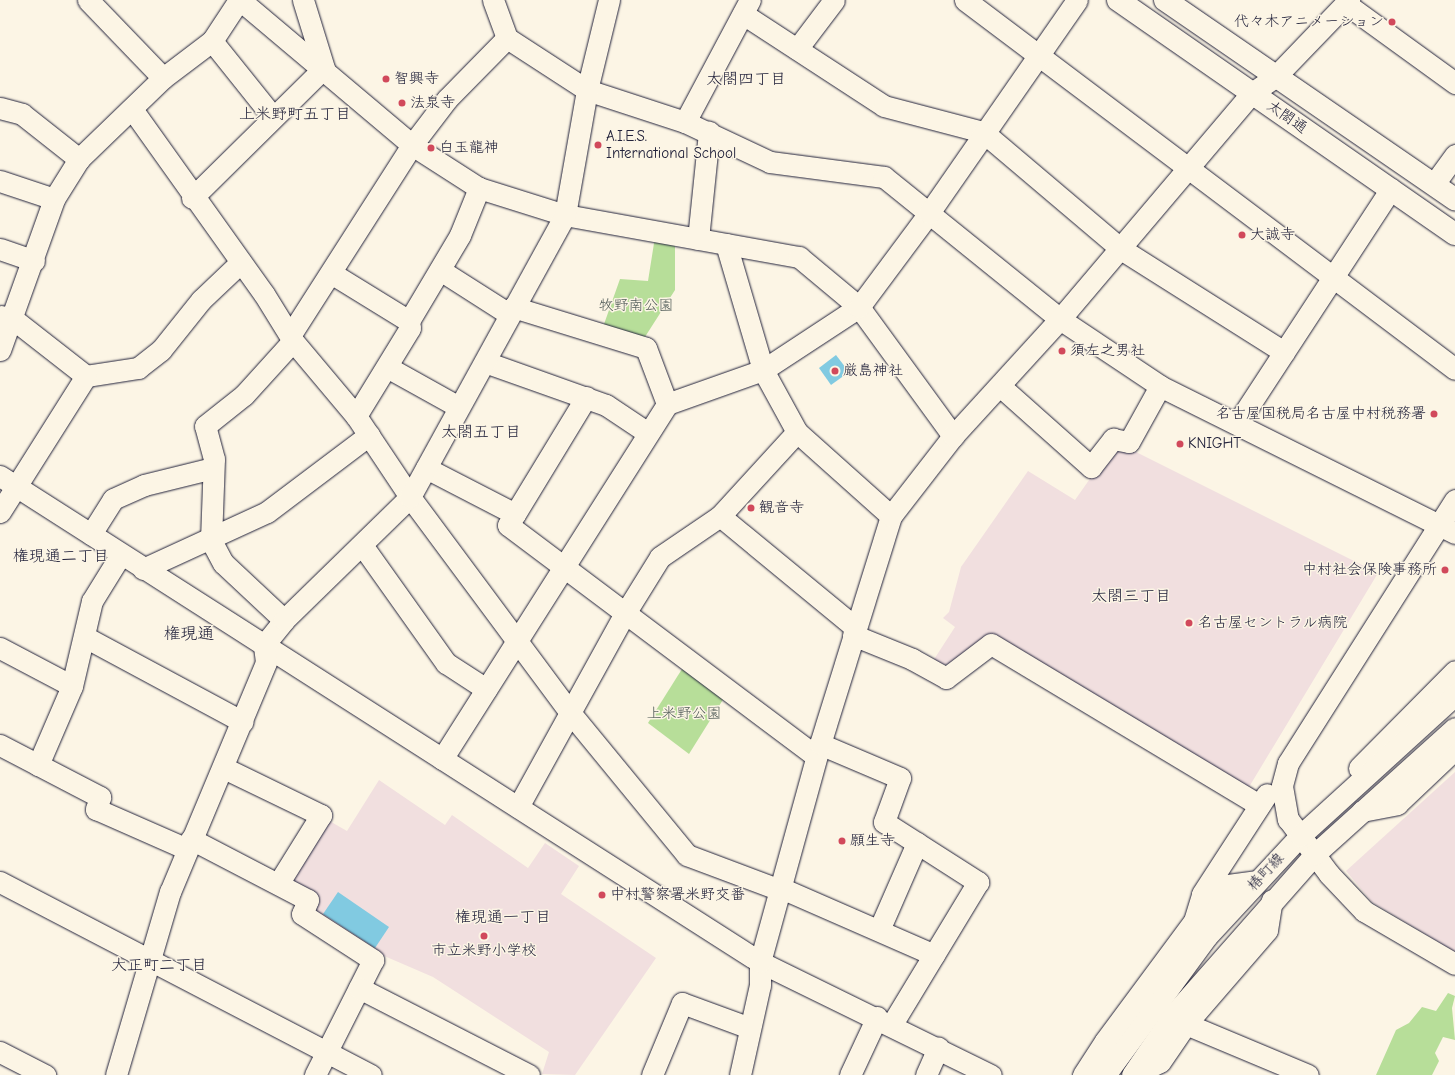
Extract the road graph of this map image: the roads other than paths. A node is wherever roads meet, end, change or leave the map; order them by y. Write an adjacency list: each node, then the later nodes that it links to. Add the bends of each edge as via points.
1 (240, 0): 14 (street); 17 (street)
2 (303, 0): 17 (street)
3 (609, 0): 21 (street)
4 (834, 0): 15 (street)
5 (965, 0): 16 (street)
6 (1077, 0): 16 (street)
7 (1118, 0): 22 (main road, 太閤通)
8 (91, 1): 19 (street)
9 (1168, 1): 18 (main road, 太閤通)
10 (495, 2): 13 (street)
11 (1347, 2): 18 (street); 20 (street)
12 (746, 7): 15 (street); 26 (street)
13 (507, 38): 21 (street); 29 (street, via 447,99)
14 (212, 41): 19 (street); 25 (street)
15 (797, 49): 28 (street, via 884,106)
16 (1038, 55): 28 (street); 32 (street)
17 (324, 68): 25 (street); 29 (street)
18 (1275, 77): 22 (street); 34 (main road, 太閤通)
19 (163, 78): 24 (street)
20 (1455, 84)
21 (586, 90): 26 (street); 41 (street)
22 (1252, 93): 32 (street); 36 (main road, 太閤通)
23 (0, 108): 31 (street, via 22,114)
24 (132, 109): 31 (street); 37 (street)
25 (272, 116): 37 (street)
26 (686, 122): 27 (street)
27 (709, 132): 40 (street, via 770,162 884,177); 43 (street)
28 (983, 132): 40 (street); 46 (street)
29 (412, 145): 35 (street); 50 (street)
30 (1455, 155): 34 (street)
31 (79, 159): 38 (street)
32 (1191, 168): 46 (street); 51 (street)
33 (0, 181): 38 (street)
34 (1434, 184): 39 (main road, 太閤通)
35 (479, 188): 41 (street); 49 (street, via 460,235)
36 (1391, 189): 42 (main road, 太閤通); 51 (street)
37 (192, 198): 48 (street)
38 (54, 199): 47 (street)
39 (1455, 199)
40 (929, 213): 52 (street); 55 (street)
41 (565, 215): 43 (street); 53 (street)
42 (1455, 234)
43 (698, 238): 44 (street)
44 (726, 244): 52 (street, via 799,257); 62 (street)
45 (0, 249): 47 (street)
46 (1121, 249): 55 (street); 59 (street)
47 (34, 261): 54 (street)
48 (241, 262): 57 (street); 64 (street, via 201,300 161,350 138,368)
49 (440, 270): 53 (street); 56 (street)
50 (331, 273): 56 (street); 57 (street)
51 (1333, 277): 59 (street); 63 (street)
52 (859, 307): 62 (street); 75 (street)
53 (511, 310): 60 (street); 68 (street, via 646,348)
54 (6, 317): 58 (street); 64 (street)
55 (1060, 319): 65 (street); 66 (street)
56 (409, 321): 61 (street, via 410,328)
57 (292, 338): 70 (street); 76 (street, via 244,395 205,426)
58 (0, 350)
59 (1284, 352): 71 (street)
60 (485, 362): 67 (street); 69 (street)
61 (387, 367): 69 (street); 70 (street)
62 (763, 370): 68 (street); 72 (street)
63 (1455, 370)
64 (86, 376): 78 (street)
65 (1000, 386): 66 (street, via 1090,467 1113,439 1129,442); 75 (street)
66 (1160, 386): 71 (street)
67 (586, 397): 73 (street, via 606,405); 82 (street)
68 (667, 404): 73 (street)
69 (459, 407): 77 (street)
70 (356, 416): 74 (street)
71 (1237, 424): 85 (street)
72 (797, 432): 83 (street); 84 (street)
73 (648, 433): 90 (street)
74 (369, 435): 79 (street); 87 (street, via 267,512)
75 (953, 436): 84 (street)
76 (213, 468): 86 (street, via 144,485 113,499); 87 (street)
77 (426, 468): 79 (street); 82 (street)
78 (8, 481): 81 (street); 86 (street)
79 (410, 497): 88 (street); 96 (street)
80 (1455, 500): 85 (street)
81 (0, 512)
82 (515, 514): 90 (street, via 508,526)
83 (720, 516): 92 (street, via 660,557); 94 (street)
84 (892, 516): 94 (street)
85 (1447, 529): 110 (street)
86 (90, 534): 89 (street)
87 (211, 540): 91 (street); 93 (street, via 223,563)
88 (362, 545): 93 (street); 101 (street, via 446,663)
89 (121, 554): 91 (street); 95 (street, via 92,601)
90 (563, 567): 92 (street); 96 (street)
91 (143, 569): 97 (street)
92 (624, 615): 103 (street); 108 (street)
93 (284, 620): 97 (street)
94 (854, 632): 108 (street); 114 (street, via 946,678 991,644)
95 (85, 637): 100 (street); 104 (street)
96 (518, 639): 101 (street); 103 (street)
97 (264, 645): 104 (street, via 266,662); 109 (street)
98 (0, 648): 100 (street)
99 (1455, 670): 113 (street, via 1362,763)
100 (72, 686): 111 (street)
101 (486, 689): 109 (street)
102 (1455, 695): 113 (street, 椿町線)
103 (572, 715): 115 (street); 124 (street, via 687,855)
104 (243, 722): 112 (street)
105 (1455, 728): 116 (street, 椿町線)
106 (0, 745): 111 (street)
107 (1455, 749): 116 (street, via 1397,804)
108 (818, 750): 118 (street, via 900,778 884,822); 124 (street)
109 (442, 759): 115 (street)
110 (1288, 763): 114 (street); 117 (street, via 1282,802)
111 (38, 765): 119 (street, via 100,797 96,809)
112 (224, 768): 119 (street); 123 (street, via 320,815)
113 (1347, 794): 117 (street, 椿町線)
114 (1259, 805): 126 (street, via 1202,894)
115 (518, 807): 130 (street)
116 (1359, 811): 120 (street, 椿町線)
117 (1300, 836): 120 (street); 121 (street, 椿町線)
118 (917, 843): 127 (street); 128 (street, via 978,882)
119 (189, 844): 123 (street); 129 (street, via 170,892)
120 (1314, 854): 125 (street, 椿町線); 131 (street, via 1364,911)
121 (1258, 881): 126 (street, via 1228,885); 140 (street, 椿町線, via 1207,936)
122 (0, 882): 129 (street)
123 (278, 884): 132 (street, via 308,900 302,914 373,960)
124 (780, 889): 127 (street); 130 (street)
125 (1272, 900): 134 (street, via 1267,930); 152 (street, 椿町線, via 1174,1014)
126 (1194, 921): 136 (street)
127 (879, 930): 128 (street)
128 (934, 955): 133 (street)
129 (152, 961): 139 (street); 142 (street)
130 (760, 962): 133 (street); 135 (street, via 760,985)
131 (1455, 964)
132 (359, 988): 139 (street); 145 (street)
133 (884, 1021): 137 (street); 148 (street)
134 (1186, 1024): 152 (street, via 1160,1062); 153 (street)
135 (750, 1028): 146 (street, via 682,1003); 147 (street)
136 (1105, 1042): 140 (street); 151 (street)
137 (938, 1048): 149 (street); 150 (street)
138 (0, 1052): 141 (street)
139 (327, 1052): 143 (street); 144 (street)
140 (1107, 1071)
141 (45, 1075)
142 (116, 1075)
143 (315, 1075)
144 (371, 1075)
145 (529, 1075)
146 (652, 1075)
147 (740, 1075)
148 (850, 1075)
149 (926, 1075)
150 (991, 1075)
151 (1083, 1075)
152 (1133, 1075)
153 (1308, 1075)

